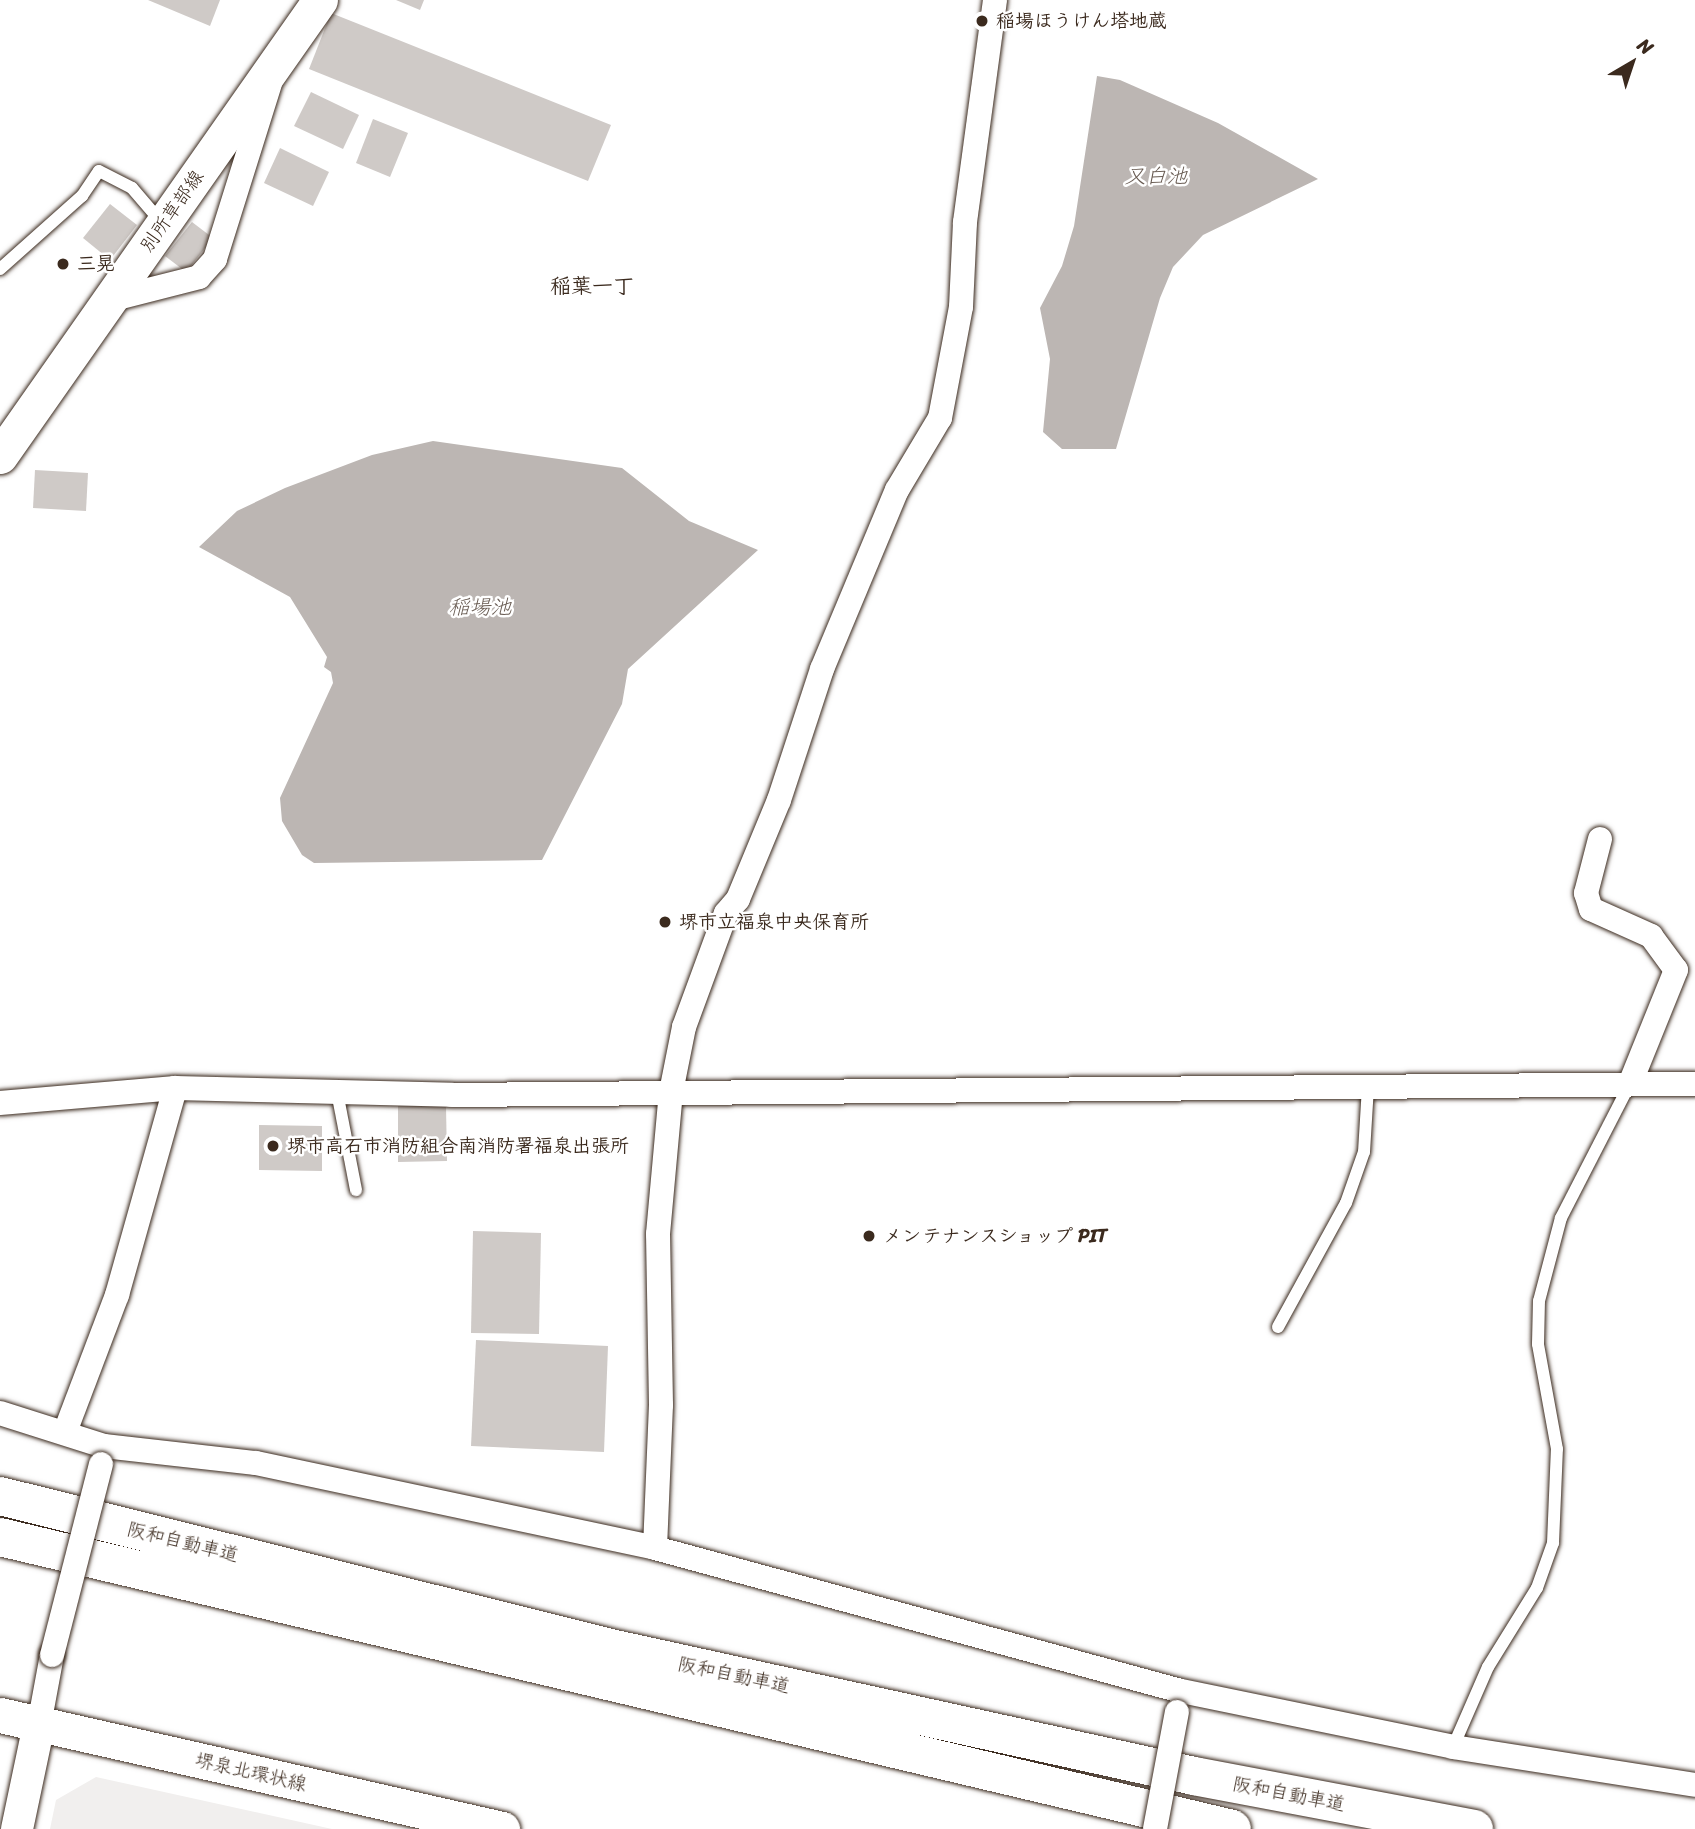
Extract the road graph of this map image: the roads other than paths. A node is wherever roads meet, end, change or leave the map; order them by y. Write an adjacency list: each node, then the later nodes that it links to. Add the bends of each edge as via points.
1 (320, 0): 3 (main road, 別所草部線)
2 (995, 0): 14 (street, via 965,222 961,307 943,408 926,446 897,490 822,669 779,800 738,899 726,913 684,1027)
3 (276, 62): 4 (main road, 別所草部線); 6 (street, via 215,259 199,277)
4 (163, 224): 5 (lane, via 132,188 99,171 82,196); 6 (main road, 別所草部線)
5 (0, 269)
6 (109, 300): 7 (main road, 別所草部線)
7 (0, 456)
8 (1600, 839): 9 (street, via 1586,893 1591,909 1651,936 1676,970)
9 (1630, 1084): 10 (street); 11 (street); 27 (lane, via 1561,1218 1539,1301 1538,1344 1557,1449 1553,1543 1537,1588 1488,1667)
10 (1695, 1084)
11 (1368, 1086): 14 (street); 17 (lane, via 1364,1152 1346,1203)
12 (175, 1088): 13 (street); 15 (street); 19 (street, via 117,1295)
13 (337, 1092): 14 (street); 16 (lane)
14 (671, 1092): 23 (street, via 658,1234 661,1405)
15 (0, 1103)
16 (356, 1189)
17 (1278, 1327)
18 (0, 1413): 19 (street)
19 (65, 1432): 20 (street)
20 (103, 1455): 23 (street, via 256,1463); 26 (street, bridge)
21 (0, 1496): 33 (highway, 阪和自動車道, via 615,1649 1194,1776)
22 (0, 1536): 32 (highway, 阪和自動車道)
23 (655, 1548): 24 (street)
24 (1179, 1702): 27 (street); 31 (street, bridge)
25 (0, 1714): 26 (main road, 堺泉北環状線)
26 (39, 1725): 29 (street); 30 (main road, 堺泉北環状線)
27 (1453, 1747): 28 (street)
28 (1695, 1785)
29 (17, 1829)
30 (502, 1829)
31 (1155, 1829)
32 (1232, 1829)
33 (1474, 1829)

